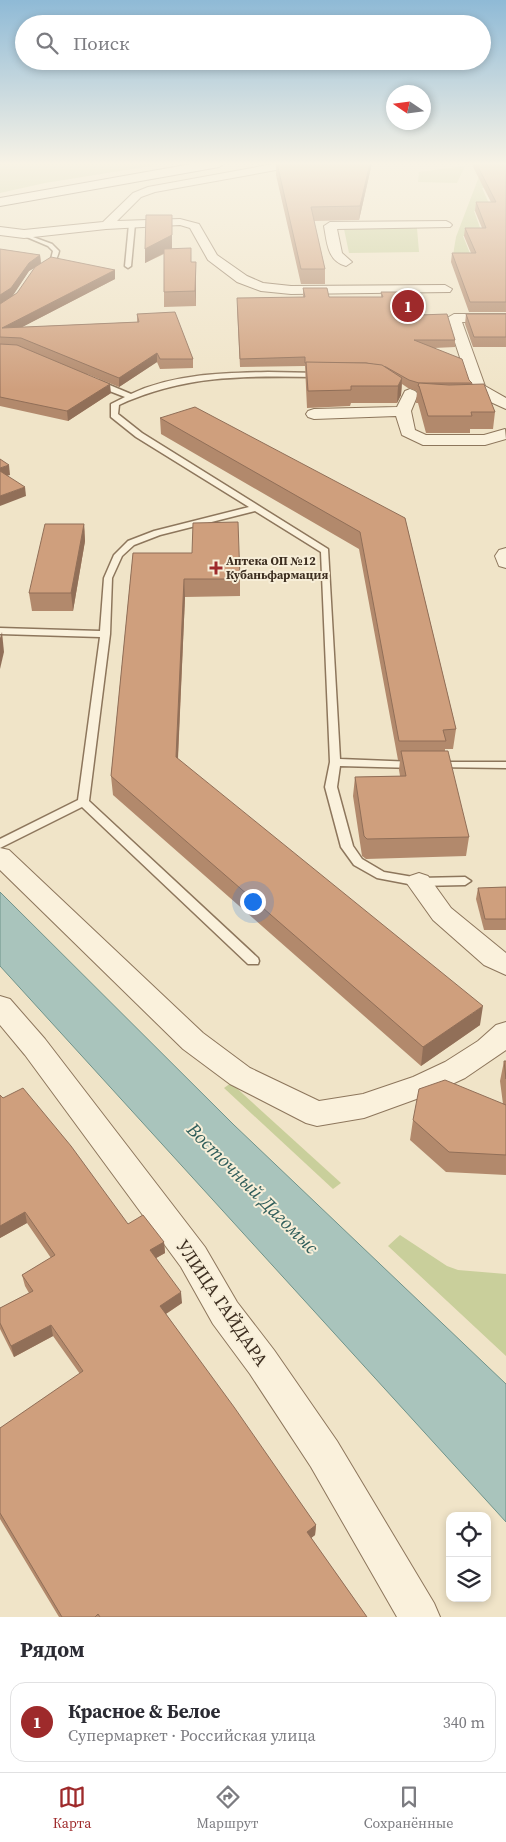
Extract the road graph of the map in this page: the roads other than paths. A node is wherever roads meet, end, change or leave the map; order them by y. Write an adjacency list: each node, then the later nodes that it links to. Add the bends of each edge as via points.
1 (35, 238): 7 (lane, via 56,251 54,260)
2 (131, 238): 6 (lane)
3 (202, 238): 8 (street, via 212,257 242,279 261,287 291,290)
4 (333, 238): 5 (street, via 336,254)
5 (346, 262)
6 (128, 266)
7 (40, 269)
8 (445, 289)
9 (506, 318): 15 (street, via 454,318 478,388)
10 (327, 375): 13 (lane, via 265,374 184,379)
11 (93, 381): 13 (lane)
12 (410, 393): 17 (street)
13 (130, 396): 20 (lane, via 115,404 114,415 139,435)
14 (470, 396): 15 (lane)
15 (489, 396): 16 (street)
16 (506, 404)
17 (403, 411): 18 (street); 19 (street, via 408,432 423,440 485,440)
18 (314, 414)
19 (505, 434)
20 (255, 508): 24 (lane, via 157,533 131,543 118,555 108,578); 25 (lane, via 325,551)
21 (506, 554): 22 (street)
22 (506, 562)
23 (0, 631): 24 (lane)
24 (105, 634): 27 (lane)
25 (335, 762): 26 (lane); 31 (lane, via 331,787 347,847 358,862 381,875)
26 (506, 765)
27 (83, 802): 28 (lane); 32 (lane)
28 (0, 844)
29 (0, 856): 35 (street, via 193,1041 240,1076 317,1114 364,1106 423,1086 488,1049)
30 (466, 881): 31 (lane)
31 (419, 882): 33 (street, via 442,914 493,958)
32 (253, 961)
33 (506, 965)
34 (0, 1006): 36 (street, УЛИЦА ГАЙДАРА, via 35,1047 193,1257 225,1313 324,1454)
35 (506, 1033)
36 (420, 1617)

